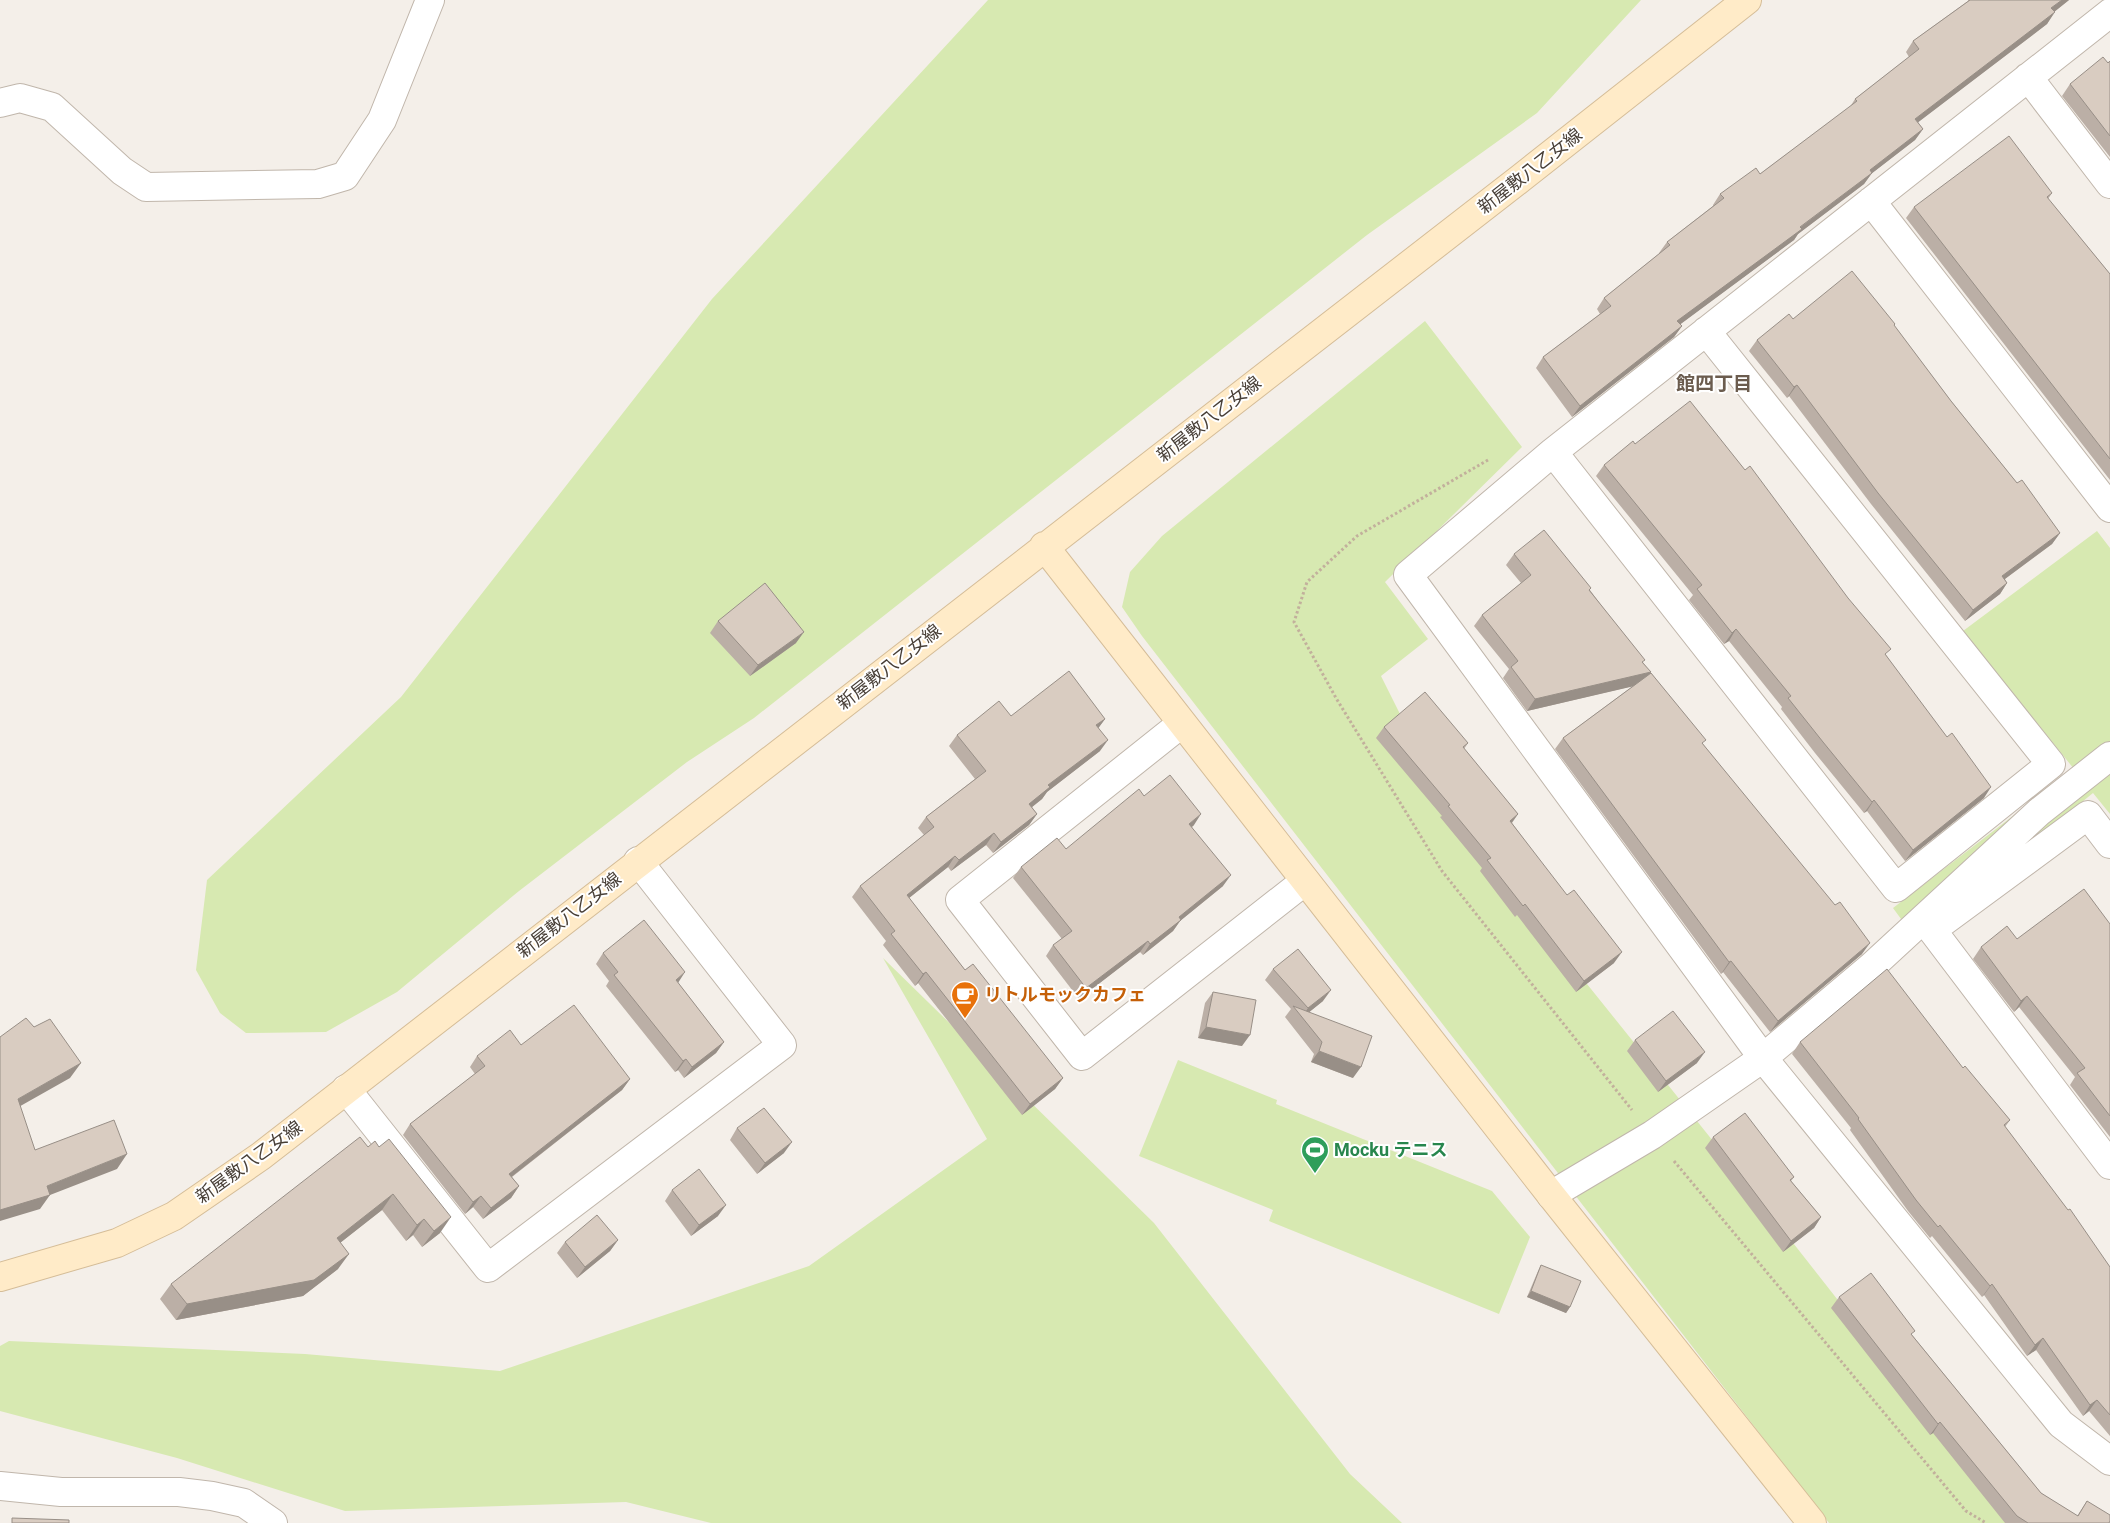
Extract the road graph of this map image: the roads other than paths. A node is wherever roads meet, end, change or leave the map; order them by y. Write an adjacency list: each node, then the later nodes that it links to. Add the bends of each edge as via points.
1 (430, 0): 5 (street, via 382,120 345,176 318,184 146,187 122,171 52,107 20,98)
2 (1747, 0): 11 (street, 新屋敷八乙女線)
3 (2110, 13): 4 (street)
4 (2028, 77): 6 (street); 7 (street)
5 (0, 103)
6 (2110, 184)
7 (1871, 201): 8 (street); 10 (street)
8 (1706, 331): 9 (street); 9 (street, via 2051,764 1896,888)
9 (1553, 452): 17 (street, via 1408,575)
10 (2110, 508)
11 (1044, 546): 12 (street); 15 (street, 新屋敷八乙女線)
12 (1181, 724): 16 (street); 16 (street, via 960,900 1082,1056)
13 (2110, 756): 17 (street, via 2039,812 1870,967)
14 (2110, 844): 19 (street, via 2088,815 1932,930)
15 (638, 861): 18 (street, 新屋敷八乙女線); 18 (street, via 782,1044 488,1268)
16 (1305, 881): 20 (street)
17 (1763, 1058): 20 (street, via 1652,1135); 22 (street, via 2061,1424)
18 (346, 1089): 21 (street, 新屋敷八乙女線, via 261,1156 174,1216 117,1243)
19 (2110, 1165)
20 (1550, 1195): 25 (street)
21 (0, 1277)
22 (2110, 1461)
23 (0, 1486): 24 (street, via 61,1492 179,1492 212,1496 244,1503)
24 (273, 1523)
25 (1812, 1523)

